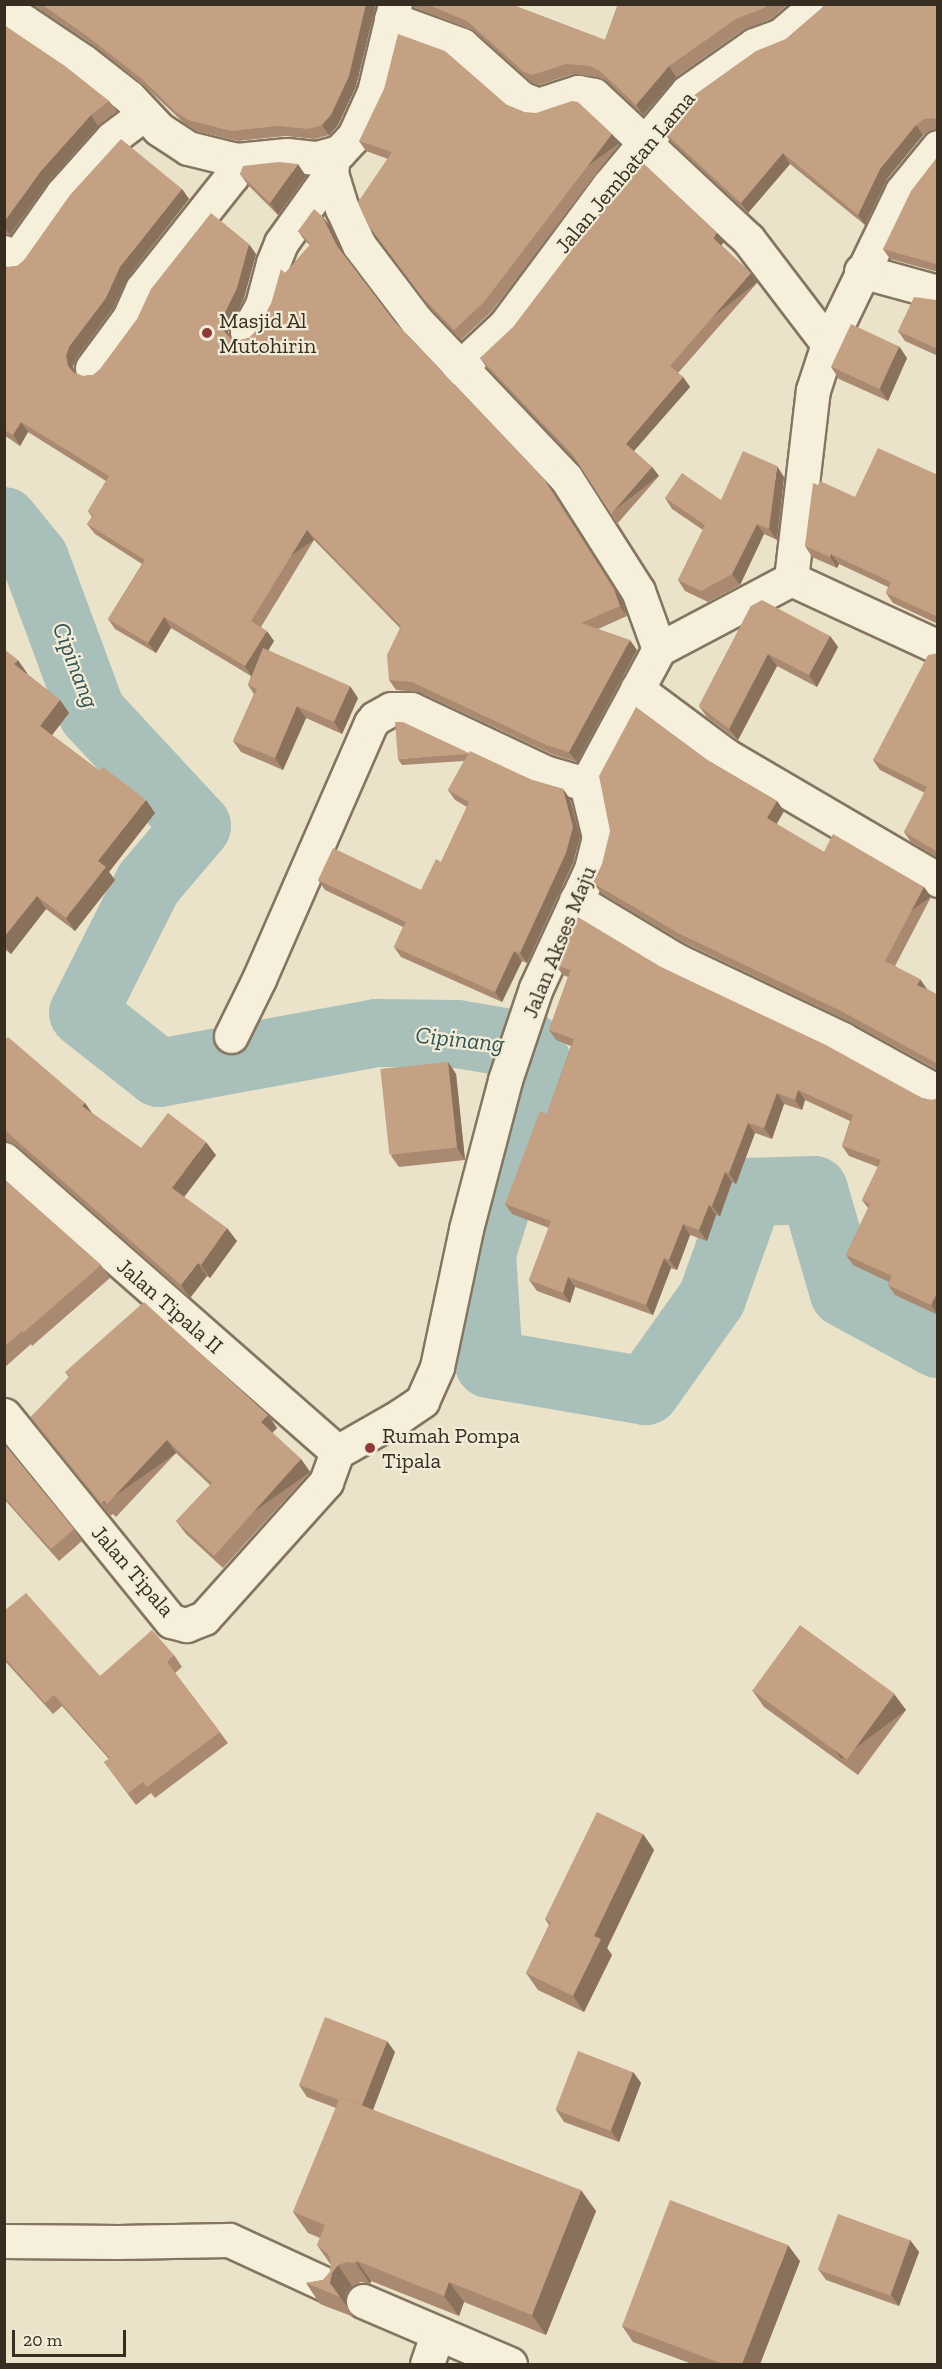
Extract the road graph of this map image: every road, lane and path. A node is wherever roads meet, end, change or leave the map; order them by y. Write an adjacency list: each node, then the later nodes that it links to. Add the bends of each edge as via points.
1 (817, 4): 5 (street, Jalan Jembatan Lama, via 781,35 754,45 687,92)
2 (4, 8): 4 (street, via 83,61)
3 (393, 12): 5 (street, via 462,45 521,98 538,105 578,92 594,95); 8 (street, via 374,92 354,136)
4 (144, 114): 7 (street, via 188,148); 9 (street, via 112,138 62,194 16,260)
5 (647, 143): 13 (street, via 748,239); 15 (street, Jalan Jembatan Lama, via 609,185 505,325)
6 (938, 147): 10 (street, via 902,191)
7 (237, 160): 8 (street, via 287,155); 14 (street, via 232,176 142,289 129,318)
8 (332, 164): 12 (street, via 281,243 262,305); 15 (street, via 342,208 359,245 416,320)
9 (4, 252)
10 (861, 272): 11 (street); 13 (street)
11 (938, 292)
12 (247, 332)
13 (828, 344): 16 (street, via 813,390)
14 (92, 368)
15 (459, 368): 18 (street, via 566,478 638,591)
16 (791, 579): 17 (street); 18 (street)
17 (938, 646)
18 (659, 648): 19 (street)
19 (637, 689): 20 (street); 21 (street, via 727,756)
20 (586, 784): 22 (street, Jalan Akses Maju, via 599,837 591,869); 23 (street, via 547,773 411,709 391,709 375,718)
21 (938, 880)
22 (576, 900): 24 (street, via 676,960 842,1039); 27 (street, Jalan Akses Maju, via 536,988 512,1059 466,1229 437,1366 422,1401)
23 (231, 1036)
24 (938, 1092)
25 (4, 1160): 27 (street, Jalan Tipala II)
26 (4, 1415): 27 (street, Jalan Tipala, via 171,1621 186,1625 204,1618 326,1482)
27 (337, 1452)
28 (4, 2241): 29 (street, via 229,2240)
29 (327, 2285)
30 (363, 2301): 31 (street)
31 (432, 2350): 32 (street)
32 (510, 2364)

